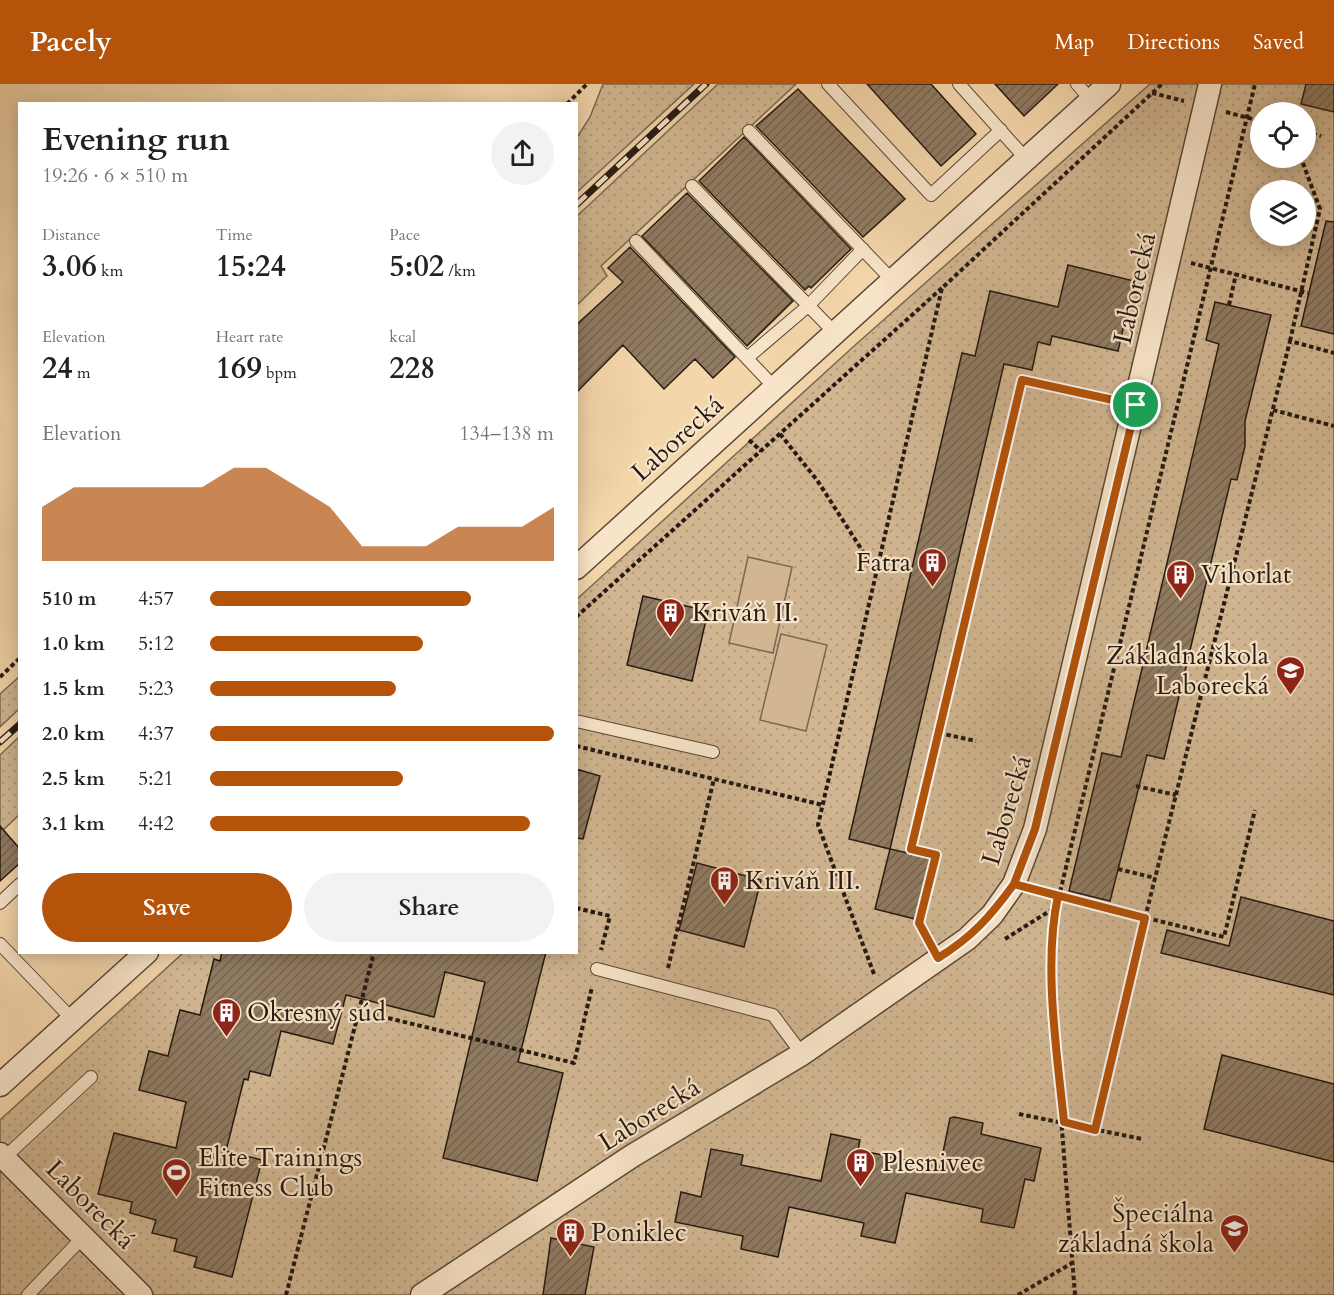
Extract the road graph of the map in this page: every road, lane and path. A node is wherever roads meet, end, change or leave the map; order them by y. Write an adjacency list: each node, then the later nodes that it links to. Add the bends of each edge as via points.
1 (587, 84): 9 (path)
2 (828, 84): 10 (lane, via 931,195)
3 (959, 84): 10 (lane)
4 (1109, 84): 8 (street, Laborecká)
5 (1162, 84): 23 (path)
6 (1210, 84): 19 (street, Laborecká)
7 (1255, 84): 20 (path)
8 (1084, 92): 14 (street, Laborecká)
9 (569, 102)
10 (1001, 130): 14 (lane)
11 (749, 131): 18 (lane)
12 (1316, 135): 13 (path)
13 (1322, 136)
14 (1027, 160): 22 (street, Laborecká)
15 (1305, 168): 24 (path, via 1320,209)
16 (692, 186): 27 (lane)
17 (636, 241): 31 (lane)
18 (863, 249): 22 (lane); 27 (lane)
19 (1170, 257): 20 (path); 33 (street, Laborecká)
20 (1211, 268): 21 (path); 56 (path)
21 (1236, 274): 24 (path); 26 (path)
22 (893, 281): 28 (street, Laborecká)
23 (942, 288): 36 (path); 38 (path)
24 (1301, 291): 25 (path); 29 (path)
25 (1308, 293)
26 (1229, 305)
27 (808, 306): 28 (lane); 31 (lane)
28 (835, 333): 32 (street, Laborecká)
29 (1290, 341): 30 (path); 34 (path)
30 (1334, 353)
31 (747, 358): 32 (lane)
32 (775, 388): 37 (street, Laborecká)
33 (1136, 405): 43 (path, via 1022,380); 54 (street, Laborecká, via 1035,829)
34 (1273, 410): 35 (path); 49 (path)
35 (1334, 426)
36 (780, 434): 38 (path, via 818,480); 39 (path)
37 (578, 566)
38 (876, 573): 50 (path)
39 (578, 615)
40 (18, 660): 41 (path)
41 (0, 677)
42 (578, 721): 46 (lane)
43 (939, 733): 44 (path); 63 (path, via 911,849 936,855 919,923)
44 (976, 741)
45 (578, 746): 47 (path)
46 (713, 753)
47 (714, 779): 50 (path); 65 (path)
48 (1136, 786): 49 (path)
49 (1176, 795): 53 (path)
50 (823, 805): 66 (path, via 818,825)
51 (1255, 810): 59 (path, via 1224,937)
52 (1118, 869): 53 (path)
53 (1155, 878): 59 (path)
54 (1014, 884): 56 (path); 63 (street, Laborecká, via 992,915 967,939)
55 (18, 886): 57 (lane)
56 (1058, 896): 59 (path); 73 (path, via 1052,1003)
57 (0, 903)
58 (578, 908): 64 (path, via 609,916)
59 (1145, 918): 74 (path)
60 (0, 944): 68 (lane)
61 (145, 954): 68 (street)
62 (373, 954): 67 (path)
63 (938, 958): 66 (street, Laborecká)
64 (597, 969): 65 (lane); 67 (path, via 574,1063)
65 (663, 987): 69 (lane, via 772,1015)
66 (883, 997): 69 (street, Laborecká)
67 (359, 1011): 81 (path)
68 (72, 1019): 71 (street)
69 (801, 1054): 82 (street, Laborecká, via 632,1156)
70 (91, 1077): 76 (lane)
71 (0, 1085)
72 (1019, 1114): 73 (path)
73 (1064, 1122): 74 (path); 78 (path)
74 (1095, 1130): 75 (path)
75 (1142, 1139)
76 (2, 1156): 77 (street, Laborecká)
77 (83, 1237): 79 (lane); 80 (street, Laborecká)
78 (1072, 1263): 83 (path); 84 (path)
79 (28, 1295)
80 (141, 1295)
81 (286, 1295)
82 (422, 1295)
83 (1018, 1295)
84 (1075, 1295)

